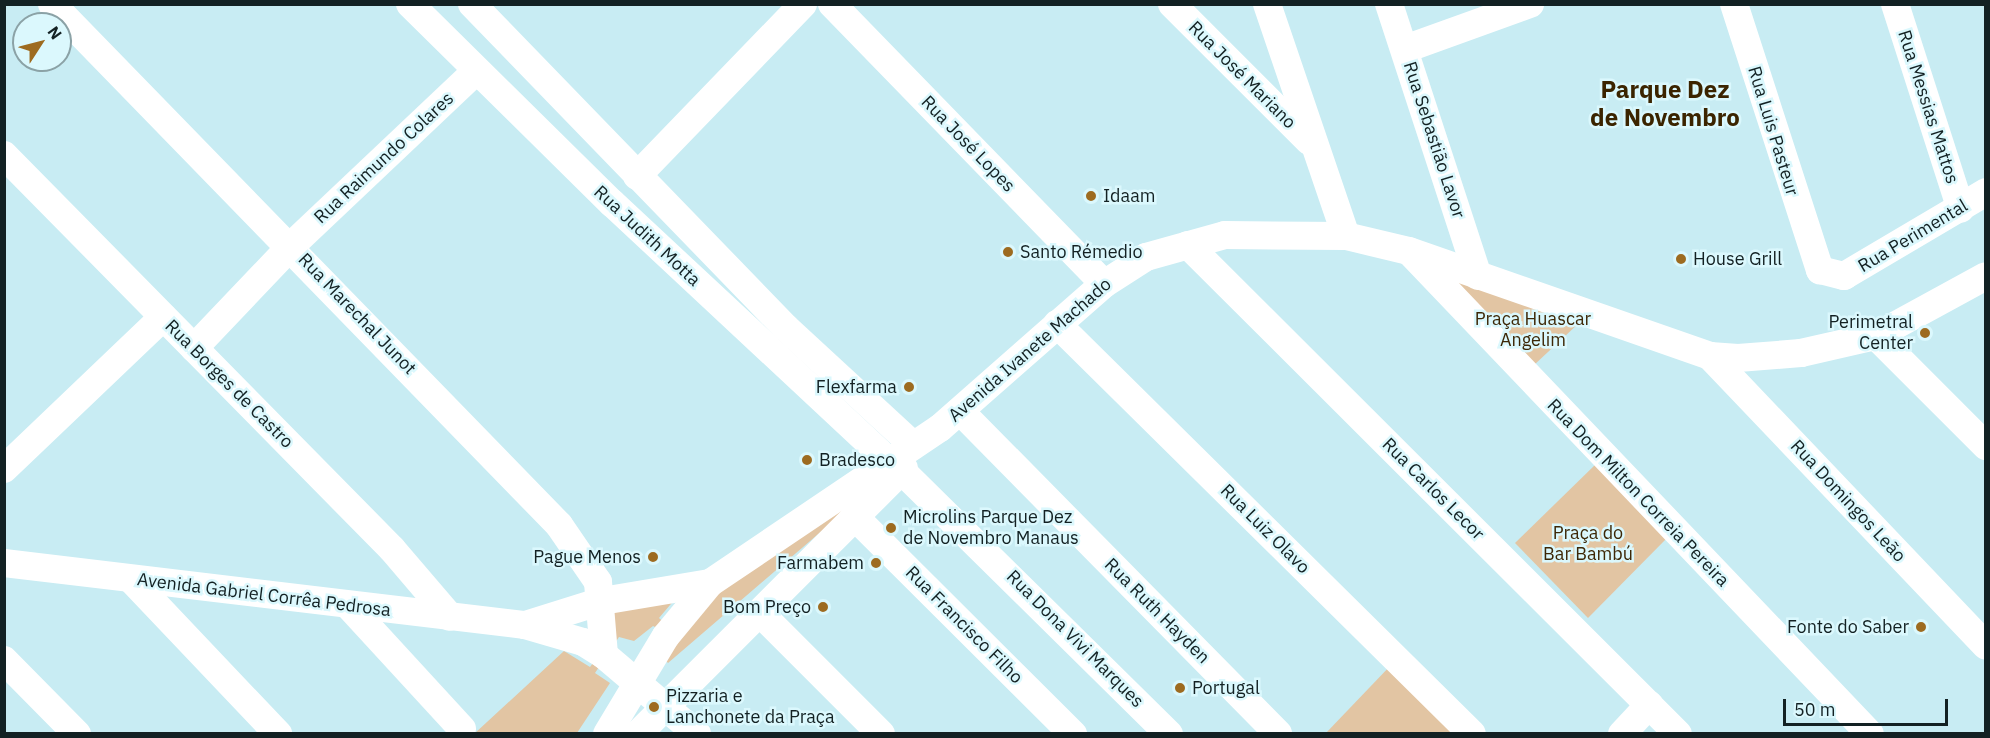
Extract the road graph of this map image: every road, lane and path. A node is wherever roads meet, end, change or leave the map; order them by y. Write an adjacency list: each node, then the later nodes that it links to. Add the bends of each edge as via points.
1 (52, 4): 21 (street, Rua Marechal Junot)
2 (410, 4): 13 (street, Rua Judith Motta)
3 (472, 4): 16 (street, Rua Judith Motta)
4 (803, 4): 16 (street)
5 (832, 4): 26 (street, Rua José Lopes)
6 (1172, 4): 14 (street, Rua José Mariano)
7 (1267, 4): 14 (street)
8 (1389, 4): 12 (street, Rua Sebastião Lavor)
9 (1530, 4): 12 (street)
10 (1734, 4): 23 (street, Rua Luis Pasteur)
11 (1895, 4): 18 (street, Rua Messias Mattos)
12 (1405, 49): 24 (street, Rua Sebastião Lavor)
13 (475, 72): 21 (street, Rua Raimundo Colares); 36 (street, Rua Judith Motta)
14 (1312, 145): 19 (street)
15 (4, 154): 27 (street, Rua Borges de Castro)
16 (637, 176): 33 (street, Rua Judith Motta, via 786,328)
17 (1986, 192): 18 (street, Rua Perimental)
18 (1961, 209): 23 (street, Rua Perimental, via 1844,276 1820,270)
19 (1346, 236): 20 (street, Avenida Ivanete Machado, via 1265,232); 22 (street, Avenida Ivanete Machado)
20 (1188, 245): 26 (street, Avenida Ivanete Machado, via 1146,257); 53 (street, Rua Carlos Lecor)
21 (291, 246): 30 (street, Rua Raimundo Colares); 43 (street, Rua Marechal Junot, via 559,525 586,559)
22 (1409, 250): 24 (street, Avenida Ivanete Machado); 67 (street, Rua Dom Milton Correia Pereira)
23 (1812, 257)
24 (1479, 276): 31 (street, Avenida Ivanete Machado)
25 (1986, 276): 29 (street, Avenida Ivanete Machado)
26 (1104, 284): 28 (street, Avenida Ivanete Machado)
27 (163, 317): 30 (street, Rua Borges de Castro); 35 (street)
28 (1057, 324): 32 (street, Avenida Ivanete Machado); 64 (street, Rua Luiz Olavo)
29 (1876, 336): 31 (street, Avenida Ivanete Machado, via 1801,353); 34 (street)
30 (194, 348): 46 (street, Rua Borges de Castro, via 392,549)
31 (1710, 356): 48 (street, Rua Domingos Leão)
32 (960, 411): 33 (street, Avenida Ivanete Machado); 63 (street, Rua Ruth Hayden)
33 (923, 439): 36 (street, Avenida Ivanete Machado)
34 (1986, 446)
35 (8, 465)
36 (896, 466): 37 (street, Avenida Ivanete Machado); 38 (street, Avenida Ivanete Machado); 62 (street, Rua Dona Vivi Marques)
37 (855, 517): 40 (street, Avenida Ivanete Machado); 61 (street, Rua Francisco Filho)
38 (779, 539): 40 (street); 42 (street, Avenida Ivanete Machado)
39 (4, 563): 41 (street, Avenida Gabriel Corrêa Pedrosa)
40 (797, 576): 45 (street, Avenida Ivanete Machado)
41 (131, 579): 44 (street, Avenida Gabriel Corrêa Pedrosa); 56 (street)
42 (710, 583): 43 (street, Avenida Gabriel Corrêa Pedrosa); 51 (street, Avenida Ivanete Machado, via 666,636)
43 (602, 601): 47 (street, Avenida Gabriel Corrêa Pedrosa); 49 (street, Rua Marechal Junot)
44 (349, 606): 46 (street, Avenida Gabriel Corrêa Pedrosa); 54 (street)
45 (760, 613): 52 (street, Avenida Ivanete Machado); 60 (street)
46 (450, 617): 47 (street, Avenida Gabriel Corrêa Pedrosa)
47 (525, 625): 49 (street, Avenida Gabriel Corrêa Pedrosa, via 583,642)
48 (1986, 646)
49 (604, 655): 51 (street, Avenida Gabriel Corrêa Pedrosa)
50 (4, 660): 55 (street)
51 (639, 681): 52 (street, Avenida Gabriel Corrêa Pedrosa); 57 (street, Avenida Ivanete Machado)
52 (667, 704): 58 (street, Avenida Ivanete Machado); 59 (street, Avenida Gabriel Corrêa Pedrosa)
53 (1649, 705): 65 (street); 66 (street, Rua Carlos Lecor)
54 (462, 729)
55 (77, 734)
56 (278, 734)
57 (607, 734)
58 (638, 734)
59 (697, 734)
60 (881, 734)
61 (1074, 734)
62 (1169, 734)
63 (1278, 734)
64 (1472, 734)
65 (1622, 734)
66 (1678, 734)
67 (1870, 734)

